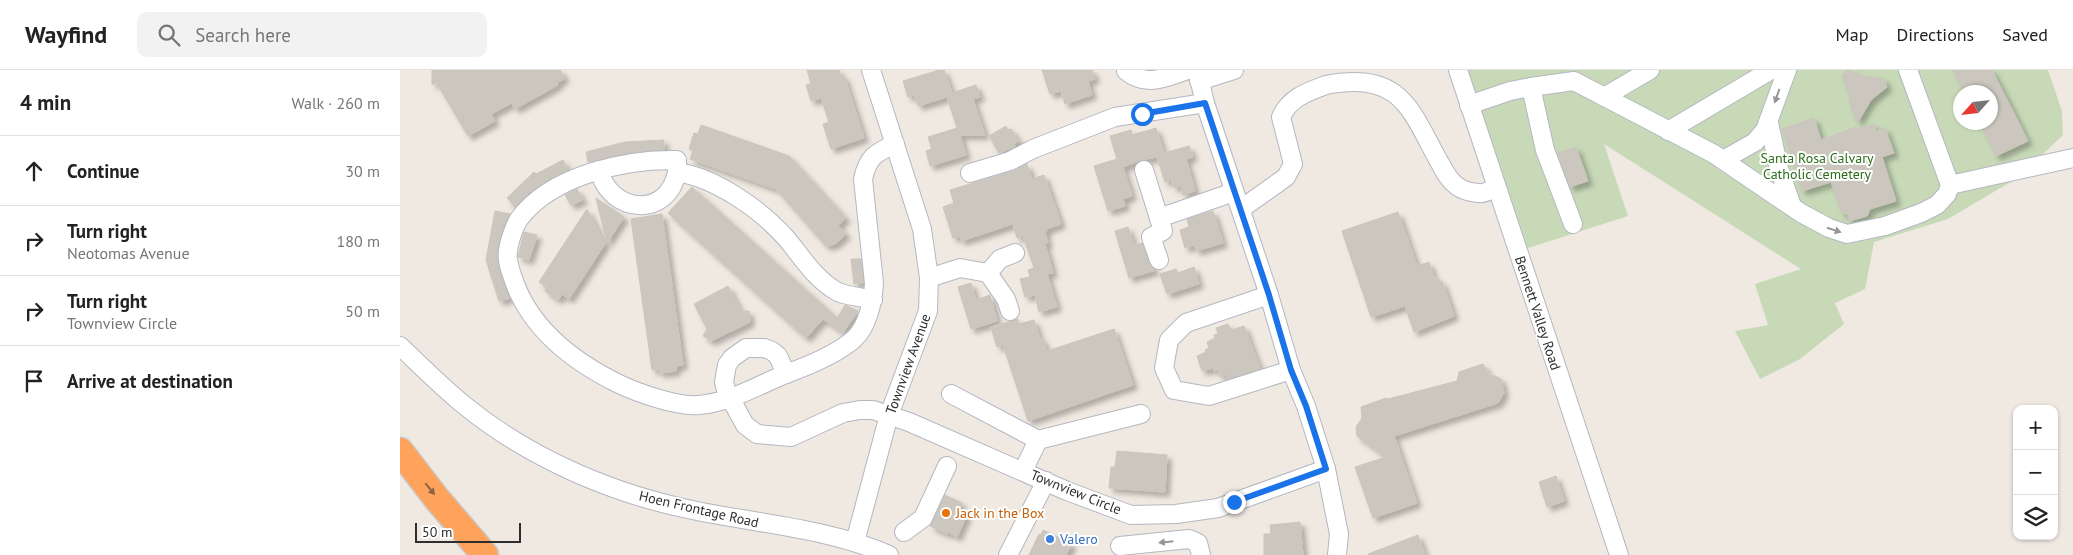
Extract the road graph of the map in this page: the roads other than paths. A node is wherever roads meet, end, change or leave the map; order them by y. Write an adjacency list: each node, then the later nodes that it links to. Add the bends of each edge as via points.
1 (870, 70): 16 (street, Townview Avenue)
2 (1234, 70): 9 (street)
3 (1458, 70): 13 (street, Bennett Valley Road)
4 (1650, 70): 11 (street)
5 (1771, 70): 15 (street)
6 (1787, 70): 14 (street, one-way to 14)
7 (1908, 70): 23 (street)
8 (1126, 71): 9 (street, via 1131,76 1152,82)
9 (1194, 74): 12 (street)
10 (1541, 81): 11 (street, via 1574,81); 13 (street); 29 (street, via 1545,150)
11 (1604, 97): 15 (street)
12 (1205, 103): 22 (street, via 1115,117 1010,161); 25 (street)
13 (1469, 106): 24 (street, Bennett Valley Road)
14 (1769, 123): 18 (street, via 1755,142); 26 (street, via 1779,169)
15 (1668, 131): 18 (street)
16 (895, 144): 33 (street, Townview Avenue, via 922,229); 35 (street, via 873,155 866,165 863,179 870,233)
17 (2073, 158): 23 (street)
18 (1723, 160): 26 (street)
19 (599, 170): 21 (street, via 633,162 677,160); 21 (street, via 607,189 615,197 636,206 658,201 673,184); 41 (street, via 558,187 518,220 507,253 518,295 560,347 581,364 632,390 658,399 698,406)
20 (1144, 170): 28 (street)
21 (677, 172): 35 (street, via 701,179 758,210 786,238 808,268 836,291)
22 (970, 173)
23 (1950, 186): 26 (street, one-way to 23, via 1829,228 1847,234 1885,226 1921,213 1948,194)
24 (1496, 187): 27 (street, via 1482,193 1465,191 1449,181 1405,98 1379,82 1349,80 1326,85 1286,106 1281,117 1294,164 1286,177); 58 (street, Bennett Valley Road)
25 (1234, 192): 27 (street); 28 (street)
26 (1792, 206)
27 (1241, 209): 34 (street)
28 (1159, 218): 31 (street, via 1163,231 1151,237)
29 (1573, 224)
30 (1015, 253): 32 (street, via 1000,259)
31 (1159, 260)
32 (988, 273): 33 (street, via 960,268); 36 (street, via 1006,299)
33 (929, 278): 43 (street, Townview Avenue, via 928,311)
34 (1269, 295): 38 (street); 38 (street, via 1186,323 1169,340 1164,368 1174,390 1209,396)
35 (873, 300): 39 (street, via 855,338 814,363)
36 (1010, 311)
37 (400, 346): 51 (street, Hoen Frontage Road, via 481,418 530,449 580,473 638,496 678,507)
38 (1291, 370): 47 (street)
39 (786, 374): 41 (street); 41 (street, Townview Circle, via 772,350 746,348 732,358 724,373)
40 (951, 394): 44 (street)
41 (730, 398): 43 (street, Townview Circle, via 745,425 757,434 776,437 791,438 851,411 873,410)
42 (1142, 414): 44 (street)
43 (889, 415): 48 (street, Townview Circle); 51 (street, Townview Avenue)
44 (1038, 440): 48 (street)
45 (400, 451): 53 (highway, one-way to 53)
46 (948, 466): 50 (street, via 923,518)
47 (1326, 469): 49 (street, Townview Circle, via 1218,508 1176,514 1131,515); 57 (street, via 1339,534)
48 (1023, 471): 49 (street, Townview Circle)
49 (1046, 481): 55 (street)
50 (904, 532)
51 (855, 542): 54 (street, Hoen Frontage Road)
52 (1120, 546): 56 (street, one-way to 52, via 1198,543 1190,539)
53 (485, 555)
54 (890, 555)
55 (1008, 555)
56 (1201, 555)
57 (1336, 555)
58 (1619, 555)

